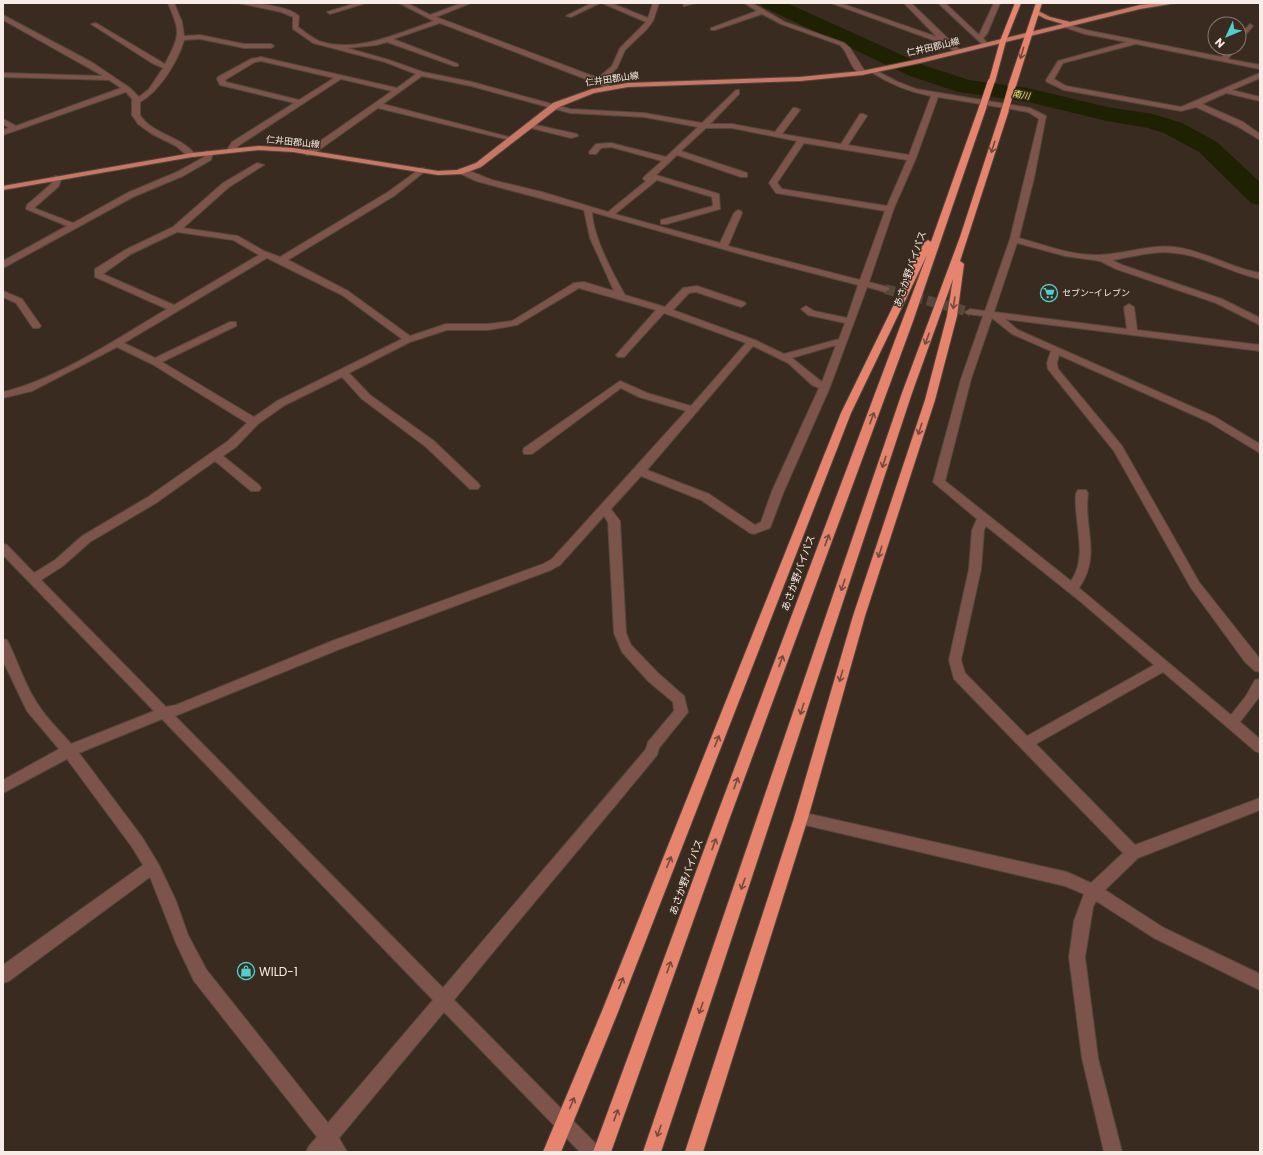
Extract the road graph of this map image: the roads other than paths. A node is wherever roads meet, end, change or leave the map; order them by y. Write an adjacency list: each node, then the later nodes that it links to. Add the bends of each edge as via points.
1 (171, 3): 32 (street, via 179,22)
2 (241, 3): 40 (street, via 288,12 296,16 295,28 312,41)
3 (363, 3): 18 (street)
4 (402, 3): 23 (street)
5 (468, 3): 23 (street)
6 (597, 3): 21 (street)
7 (605, 3): 25 (street)
8 (656, 3): 25 (street)
9 (747, 3): 19 (street)
10 (834, 3): 36 (street)
11 (907, 3): 36 (street)
12 (942, 3): 33 (street)
13 (997, 3): 33 (street, via 984,34)
14 (1018, 3): 35 (highway, あさか野バイパス)
15 (1039, 3): 20 (highway)
16 (1173, 3): 17 (main road, 仁井田郡山線)
17 (1149, 4): 27 (main road, 仁井田郡山線)
18 (330, 12)
19 (762, 12): 29 (street); 48 (street, via 783,23 844,45 855,67)
20 (1036, 12): 27 (main road); 31 (highway)
21 (569, 16)
22 (3, 17): 53 (street, via 77,56)
23 (430, 18): 24 (street)
24 (440, 21): 34 (street); 54 (street)
25 (650, 21): 54 (street, via 622,49 615,67)
26 (94, 24): 46 (street)
27 (1070, 25): 31 (main road, 仁井田郡山線); 37 (street, via 1085,32)
28 (1250, 26): 30 (street)
29 (713, 29)
30 (1247, 30)
31 (1027, 36): 35 (main road, 仁井田郡山線); 103 (highway, one-way to 103, bridge)
32 (181, 38): 39 (street, via 200,37 244,46); 46 (street)
33 (979, 38): 38 (street)
34 (386, 39): 40 (street, via 377,43); 44 (street)
35 (1003, 41): 38 (main road, 仁井田郡山線); 95 (highway, あさか野バイパス, bridge, via 983,106)
36 (945, 42): 41 (street)
37 (1137, 42): 43 (street); 64 (street, via 1060,62 1049,79 1064,88 1173,108 1186,108)
38 (986, 45): 41 (main road, 仁井田郡山線)
39 (271, 46)
40 (338, 48): 49 (street, via 387,61)
41 (959, 52): 47 (main road, 仁井田郡山線)
42 (1226, 56): 43 (street)
43 (1224, 59): 45 (street)
44 (456, 65)
45 (1260, 66)
46 (166, 67): 62 (street, via 150,93)
47 (873, 71): 48 (main road, 仁井田郡山線); 60 (street, via 908,89)
48 (862, 72): 55 (main road, 仁井田郡山線, via 800,79 642,84)
49 (421, 74): 57 (street); 66 (street, via 472,84)
50 (3, 75): 53 (street)
51 (1260, 75): 58 (street)
52 (340, 77): 57 (street); 63 (street); 63 (street, via 261,59 253,60 221,79 223,83)
53 (112, 78): 56 (street)
54 (599, 81): 55 (street)
55 (609, 88): 66 (main road, 仁井田郡山線, via 578,95)
56 (126, 89): 62 (street); 72 (street)
57 (398, 90): 65 (street)
58 (1225, 91): 61 (street); 64 (street)
59 (736, 92): 71 (street)
60 (935, 95): 86 (street); 104 (street, via 1030,110 1043,118)
61 (1260, 99)
62 (136, 101): 85 (street, via 136,115 141,122 184,147)
63 (300, 102): 80 (street, via 235,144)
64 (1196, 104): 76 (street, via 1240,124)
65 (376, 105): 77 (street); 84 (street)
66 (554, 106): 70 (main road, 仁井田郡山線); 71 (street, via 576,112 644,115)
67 (796, 110): 74 (street)
68 (863, 116): 79 (street)
69 (3, 121): 72 (street)
70 (530, 125): 75 (street); 77 (main road, 仁井田郡山線)
71 (704, 126): 74 (street, via 732,126); 83 (street)
72 (15, 129): 73 (street)
73 (3, 133)
74 (777, 135): 78 (street)
75 (574, 136)
76 (1260, 138)
77 (513, 139): 90 (main road, 仁井田郡山線, via 484,162)
78 (802, 140): 79 (street); 97 (street, via 773,183 780,191)
79 (844, 146): 86 (street)
80 (231, 150): 81 (main road, 仁井田郡山線); 84 (main road, 仁井田郡山線, via 259,148)
81 (209, 152): 85 (main road, 仁井田郡山線); 101 (street, via 208,158 183,173 138,191)
82 (593, 152): 87 (street, via 599,146 611,145)
83 (675, 152): 87 (street); 91 (street)
84 (309, 153): 89 (main road, 仁井田郡山線)
85 (192, 155): 92 (main road, 仁井田郡山線)
86 (912, 158): 97 (street)
87 (668, 160): 93 (street, via 646,180)
88 (260, 165): 102 (street, via 226,185)
89 (421, 170): 90 (main road, 仁井田郡山線, via 448,174); 110 (street, via 391,194)
90 (464, 172): 96 (street, via 473,178 528,190)
91 (744, 175)
92 (58, 178): 94 (main road, 仁井田郡山線); 101 (street, via 55,185 30,209)
93 (648, 183): 99 (street); 100 (street, via 656,177 716,196 717,207)
94 (3, 188)
95 (949, 199): 173 (highway, one-way to 95, via 616,997 846,414); 179 (highway, あさか野バイパス, one-way to 95, via 722,820 907,324)
96 (588, 208): 99 (street); 116 (street, via 587,218 606,266)
97 (889, 209): 113 (street)
98 (738, 213): 105 (street)
99 (610, 214): 105 (street)
100 (664, 222)
101 (74, 226): 109 (street)
102 (176, 229): 106 (street, via 235,238); 119 (street, via 128,252 98,271 98,275)
103 (964, 237): 166 (highway, one-way to 166, via 952,316 930,400 859,616); 180 (highway, one-way to 180, via 907,393)
104 (1014, 239): 108 (street, via 1057,251); 123 (street)
105 (723, 246): 113 (street)
106 (266, 255): 110 (street); 119 (street)
107 (3, 256): 109 (street)
108 (1102, 258): 112 (street, via 1148,250 1177,251); 125 (street, via 1119,267 1219,301)
109 (12, 260): 111 (street)
110 (281, 260): 129 (street, via 345,293)
111 (3, 266)
112 (1260, 276)
113 (864, 284): 114 (street); 124 (street)
114 (885, 289)
115 (3, 294): 127 (street, via 19,300)
116 (622, 297): 121 (street); 129 (street, via 577,285 514,323 488,327 446,327)
117 (741, 304): 121 (street, via 696,289 686,290)
118 (1129, 307): 128 (street)
119 (174, 309): 132 (street)
120 (806, 309): 124 (street, via 811,313)
121 (664, 310): 130 (street); 135 (street)
122 (970, 312): 123 (street)
123 (992, 316): 128 (street); 134 (street, via 1015,332); 151 (street, via 966,379 938,478 942,486)
124 (850, 320): 131 (street)
125 (1260, 322)
126 (234, 324): 137 (street)
127 (36, 326)
128 (1132, 332): 133 (street)
129 (407, 340): 138 (street)
130 (752, 342): 136 (street); 141 (street)
131 (843, 342): 136 (street); 139 (street)
132 (117, 343): 137 (street); 140 (street, via 43,383)
133 (1260, 348)
134 (1056, 350): 143 (street, via 1211,419); 157 (street, via 1053,369 1118,449 1195,585 1250,658)
135 (621, 355)
136 (783, 357): 139 (street)
137 (155, 362): 142 (street)
138 (343, 372): 142 (street, via 286,400); 147 (street, via 366,397 430,444)
139 (825, 387): 146 (street, via 778,491 766,525 754,530 705,498)
140 (3, 395)
141 (693, 410): 144 (street, via 643,395 620,384); 146 (street)
142 (254, 422): 145 (street, via 232,444)
143 (1260, 449)
144 (528, 451)
145 (215, 455): 148 (street); 153 (street, via 152,500 86,539 58,563)
146 (639, 471): 150 (street)
147 (474, 486)
148 (255, 488)
149 (1082, 493): 154 (street, via 1080,509 1086,539 1085,565)
150 (605, 509): 159 (street, via 563,556 547,567 336,645 178,710); 172 (street, via 614,522 620,633 626,648 679,700 680,712 653,746 652,751)
151 (983, 519): 154 (street); 161 (street, via 978,530 975,569 955,660 956,669)
152 (3, 548): 153 (street)
153 (33, 579): 159 (street)
154 (1072, 589): 156 (street)
155 (3, 644): 163 (street, via 32,706)
156 (1164, 665): 160 (street); 161 (street)
157 (1260, 667)
158 (1260, 684): 160 (street, via 1251,700)
159 (163, 713): 163 (street); 172 (street)
160 (1232, 723): 162 (street)
161 (1026, 743): 167 (street)
162 (1260, 747)
163 (69, 751): 164 (street); 168 (street, via 137,842)
164 (3, 787)
165 (1260, 804): 167 (street)
166 (801, 818): 169 (street, via 1056,875); 181 (highway)
167 (1133, 853): 169 (street)
168 (152, 868): 170 (street); 174 (street, via 161,884 181,938 200,975)
169 (1093, 891): 171 (street, via 1159,933); 182 (street, via 1082,921 1077,957 1090,1058)
170 (3, 975)
171 (1260, 982)
172 (445, 999): 173 (street); 174 (street)
173 (563, 1123): 177 (highway); 178 (street)
174 (329, 1138): 175 (street); 176 (street)
175 (315, 1152)
176 (338, 1152)
177 (552, 1152)
178 (592, 1152)
179 (602, 1152)
180 (652, 1152)
181 (694, 1152)
182 (1113, 1152)

